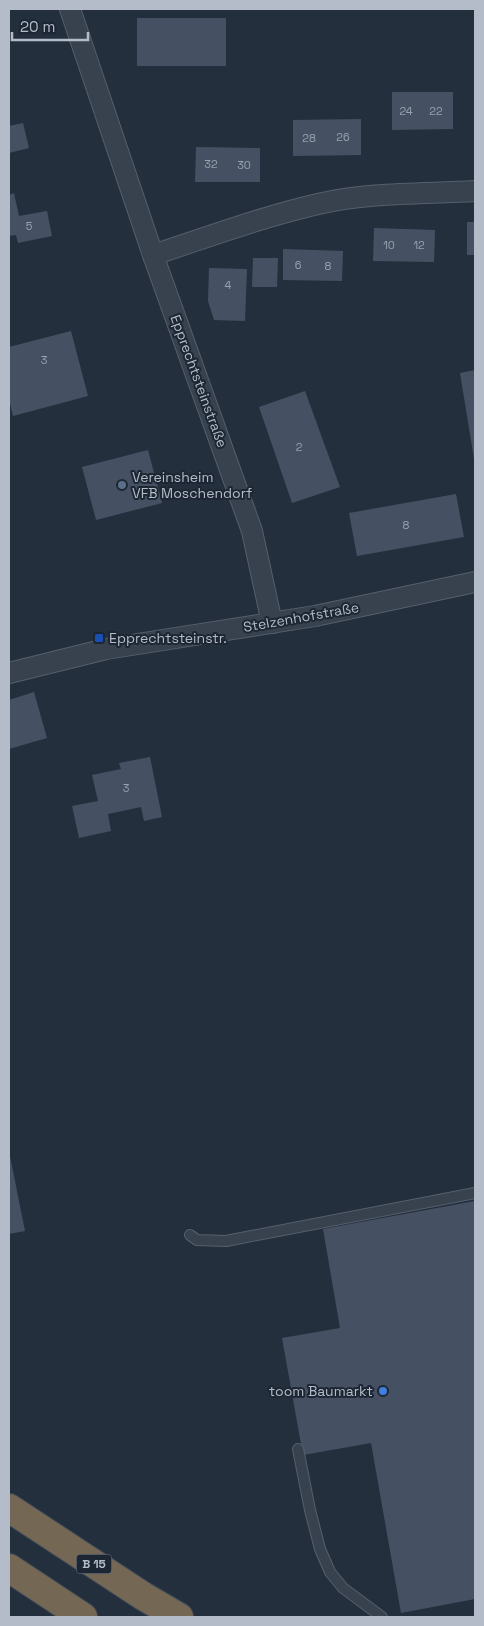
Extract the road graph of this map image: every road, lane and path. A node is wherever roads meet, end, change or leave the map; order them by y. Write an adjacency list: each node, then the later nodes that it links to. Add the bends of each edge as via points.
1 (70, 9): 3 (street, Epprechtsteinstraße)
2 (475, 191): 3 (street, via 368,196 319,204)
3 (153, 255): 5 (street, Epprechtsteinstraße, via 252,531)
4 (475, 582): 5 (street, Stelzenhofstraße)
5 (272, 623): 6 (street, Stelzenhofstraße, via 106,649)
6 (9, 673)
7 (475, 1193): 8 (lane, via 226,1241 197,1240)
8 (190, 1236)
9 (298, 1449): 14 (lane, via 318,1541 330,1572 343,1588)
10 (9, 1508): 13 (highway, B 15)
11 (9, 1568): 12 (highway)
12 (83, 1617)
13 (180, 1617)
14 (382, 1617)

